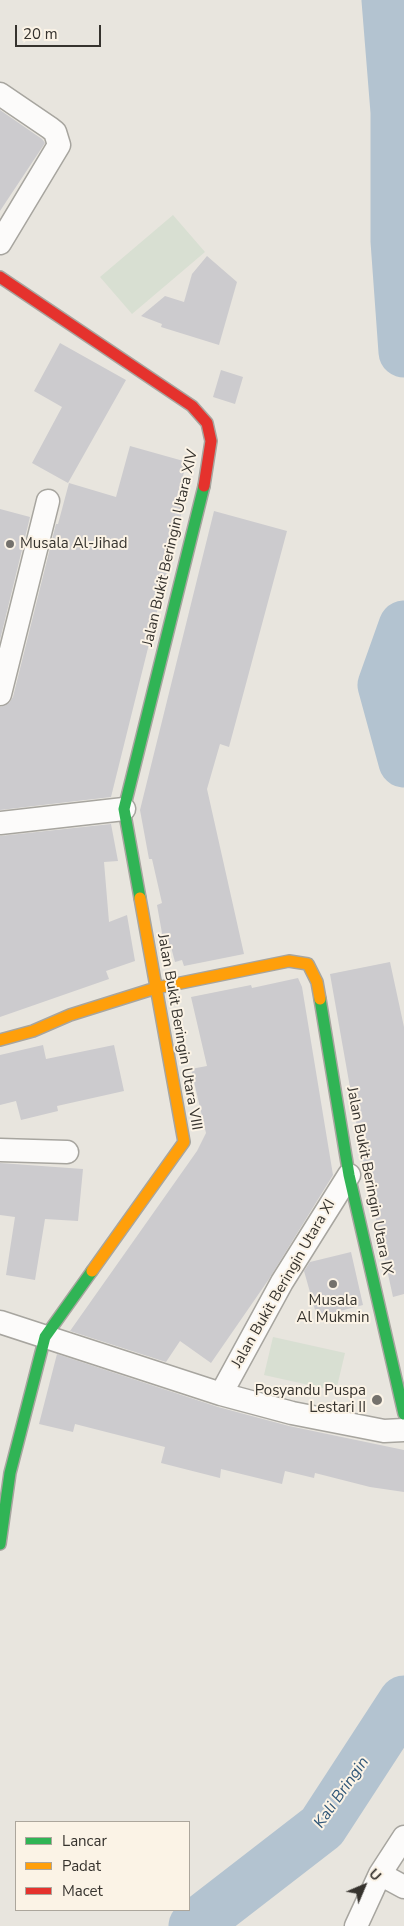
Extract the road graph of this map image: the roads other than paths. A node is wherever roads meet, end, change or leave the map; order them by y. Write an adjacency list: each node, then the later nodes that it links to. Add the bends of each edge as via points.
1 (0, 94): 2 (street, via 55,132 59,145)
2 (0, 243)
3 (0, 277): 6 (street, Jalan Bukit Beringin Utara XIV, via 176,393 207,423 211,441 206,474)
4 (48, 501): 5 (street)
5 (0, 694)
6 (124, 809): 7 (street); 8 (street, Jalan Bukit Beringin Utara VIII)
7 (0, 824)
8 (156, 988): 9 (street); 12 (street, Jalan Bukit Beringin Utara IX, via 289,961 308,964 317,982); 14 (street, Jalan Bukit Beringin Utara VIII, via 184,1142)
9 (0, 1040)
10 (0, 1150): 11 (street)
11 (67, 1152)
12 (349, 1175): 15 (street, Jalan Bukit Beringin Utara XI, via 282,1282); 16 (street, Jalan Bukit Beringin Utara IX)
13 (0, 1322): 14 (street)
14 (45, 1337): 15 (street); 18 (street)
15 (221, 1394): 17 (street, via 301,1415 384,1431)
16 (404, 1414)
17 (404, 1430)
18 (5, 1473): 19 (street)
19 (0, 1544)
20 (404, 1837): 21 (street)
21 (380, 1874): 22 (street); 23 (street)
22 (404, 1887)
23 (356, 1926)

